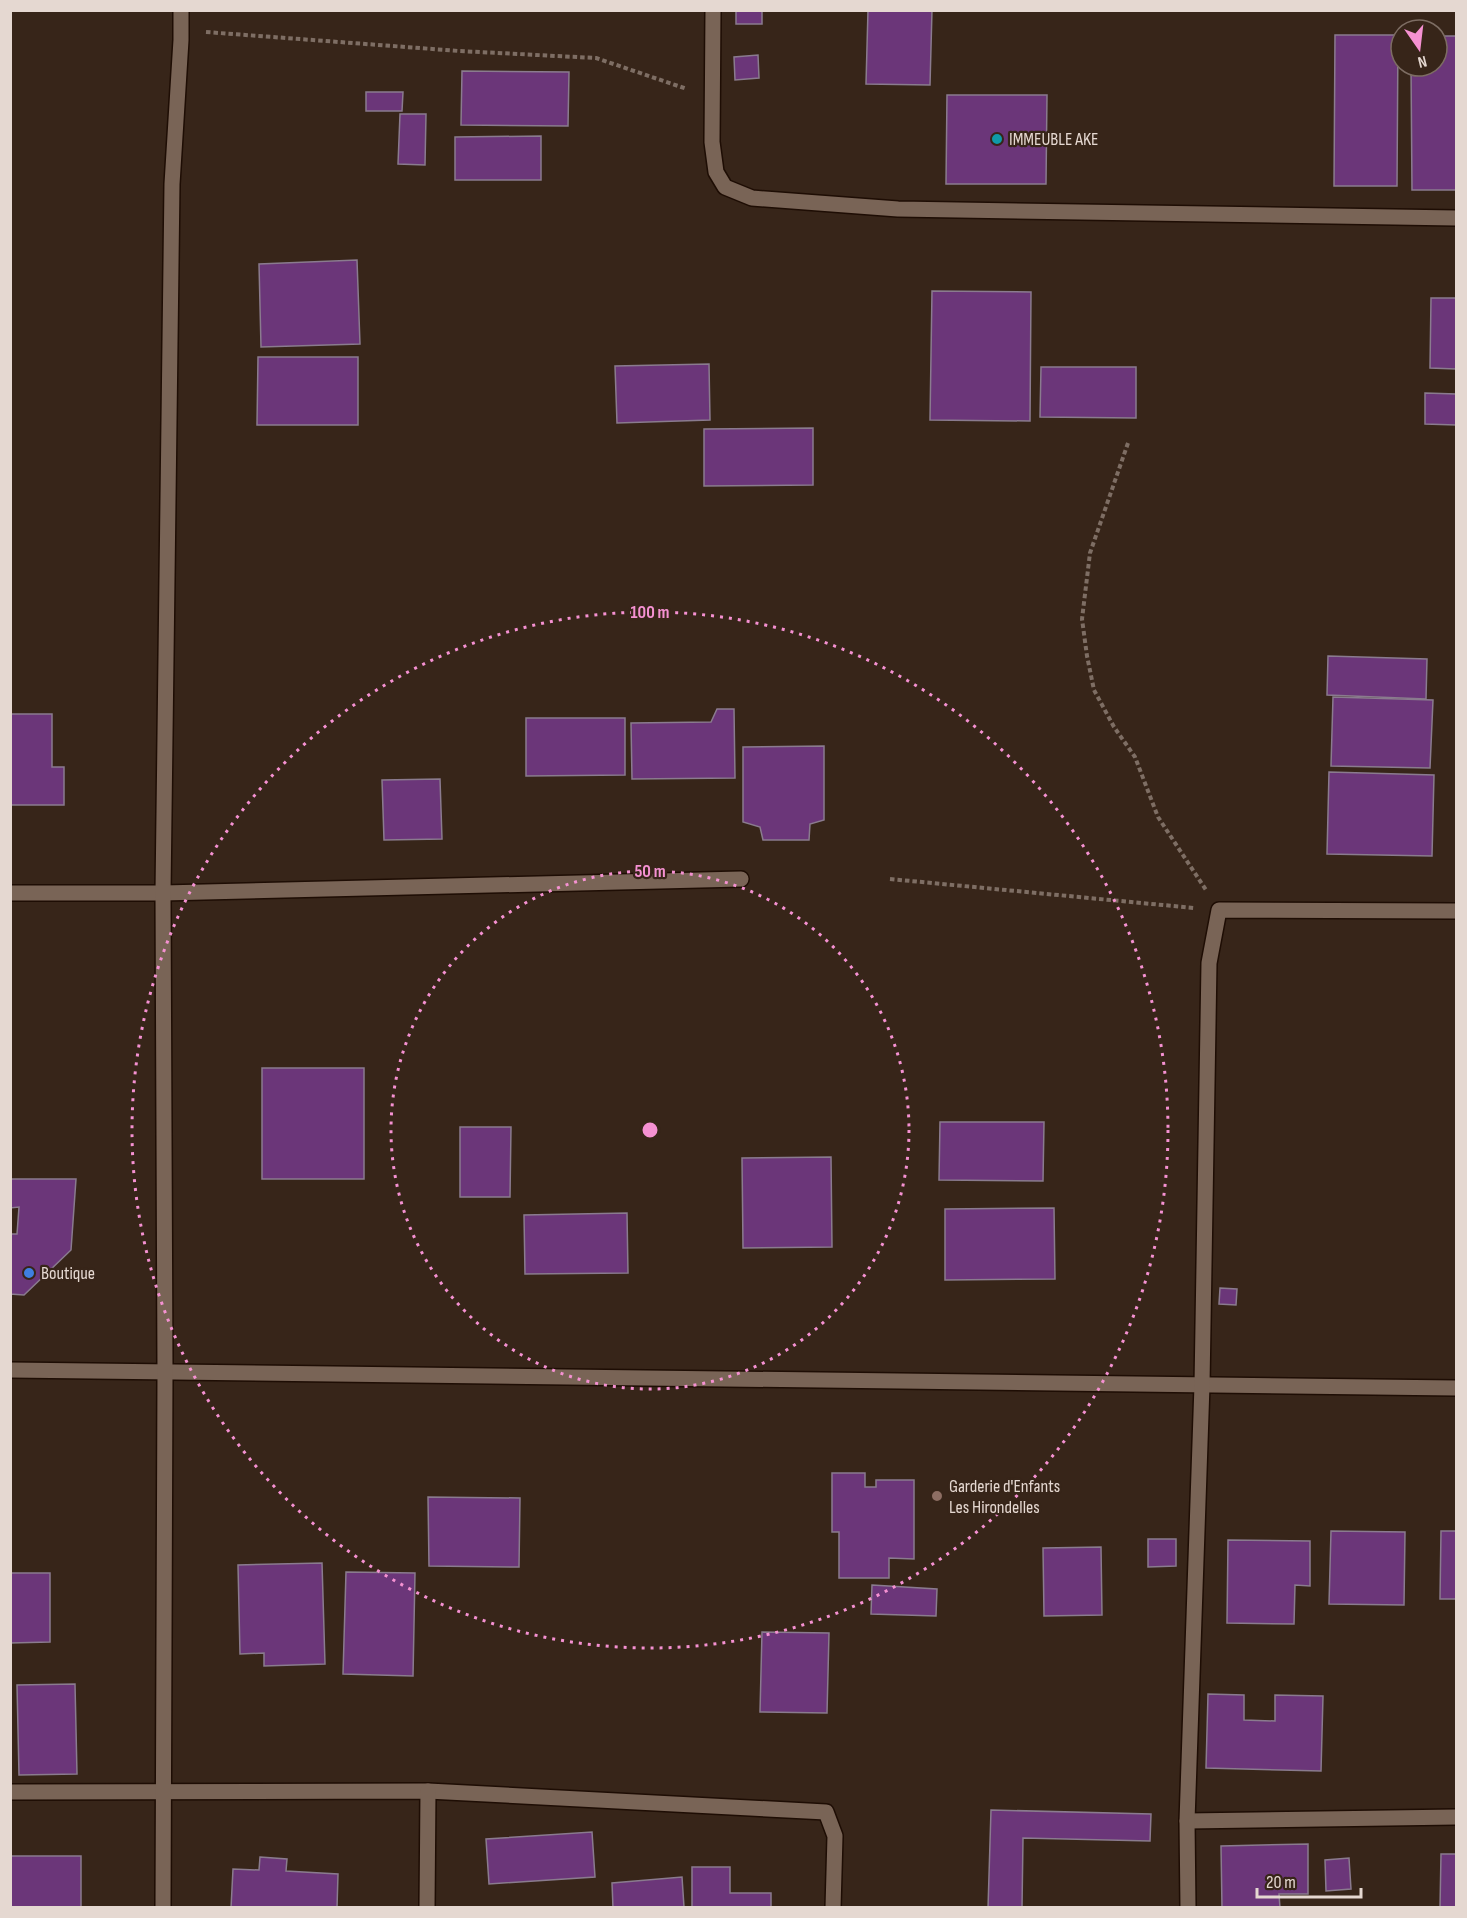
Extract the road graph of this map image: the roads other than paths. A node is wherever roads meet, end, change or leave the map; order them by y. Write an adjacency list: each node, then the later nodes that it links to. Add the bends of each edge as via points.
1 (181, 10): 6 (street, via 172,184)
2 (713, 10): 3 (street, via 712,142 716,172 725,187 752,198 898,208)
3 (1456, 218)
4 (741, 879): 6 (street)
5 (10, 893): 6 (street)
6 (163, 893): 9 (street)
7 (1456, 911): 10 (street, via 1219,910 1209,963)
8 (10, 1370): 9 (street)
9 (165, 1372): 10 (street); 14 (street)
10 (1202, 1385): 11 (street); 16 (street)
11 (1456, 1388)
12 (428, 1791): 14 (street); 18 (street); 19 (street, via 826,1812 835,1836)
13 (10, 1792): 14 (street)
14 (163, 1792): 17 (street)
15 (1456, 1817): 16 (street)
16 (1187, 1821): 20 (street)
17 (163, 1908)
18 (427, 1908)
19 (833, 1908)
20 (1188, 1908)

